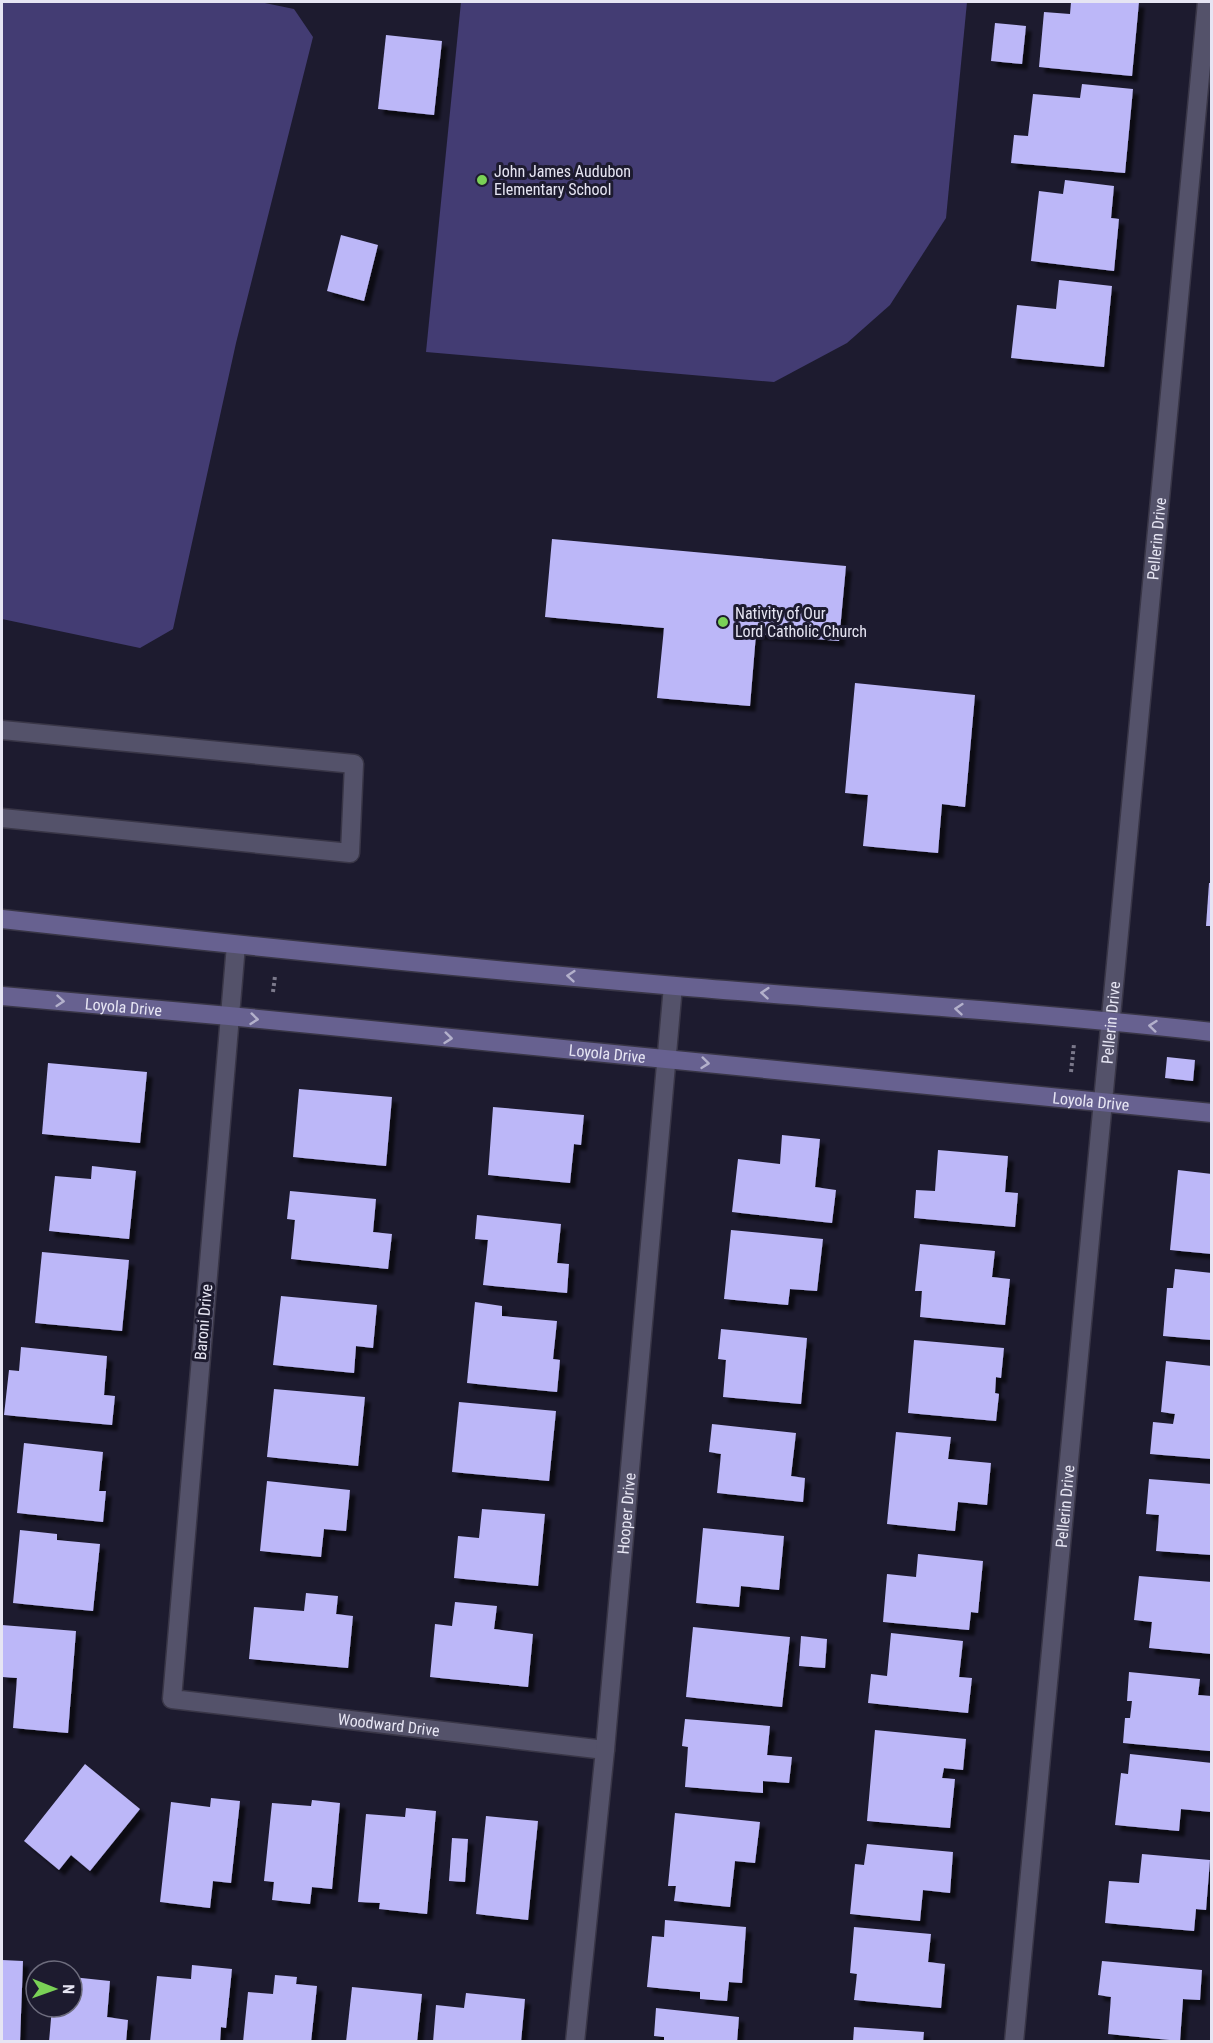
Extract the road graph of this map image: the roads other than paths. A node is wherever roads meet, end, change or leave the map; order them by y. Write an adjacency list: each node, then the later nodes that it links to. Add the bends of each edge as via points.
1 (1207, 2): 9 (street, Pellerin Drive)
2 (2, 730): 3 (street, via 354,764 350,853)
3 (2, 818)
4 (2, 919): 5 (main road)
5 (236, 945): 6 (main road, one-way to 5); 8 (street, Baroni Drive)
6 (673, 986): 9 (main road, one-way to 6); 11 (street, Hooper Drive)
7 (2, 996): 8 (main road, Loyola Drive, one-way to 8)
8 (229, 1016): 11 (main road, Loyola Drive, one-way to 11); 14 (street, Baroni Drive)
9 (1111, 1021): 10 (main road, one-way to 9); 12 (street, Pellerin Drive)
10 (1212, 1032)
11 (666, 1060): 12 (main road, Loyola Drive, one-way to 12); 15 (street, Hooper Drive)
12 (1104, 1103): 13 (main road, Loyola Drive); 17 (street, Pellerin Drive)
13 (1212, 1113)
14 (172, 1699): 15 (street, Woodward Drive)
15 (605, 1750): 16 (street, Hooper Drive)
16 (575, 2042)
17 (1014, 2042)

